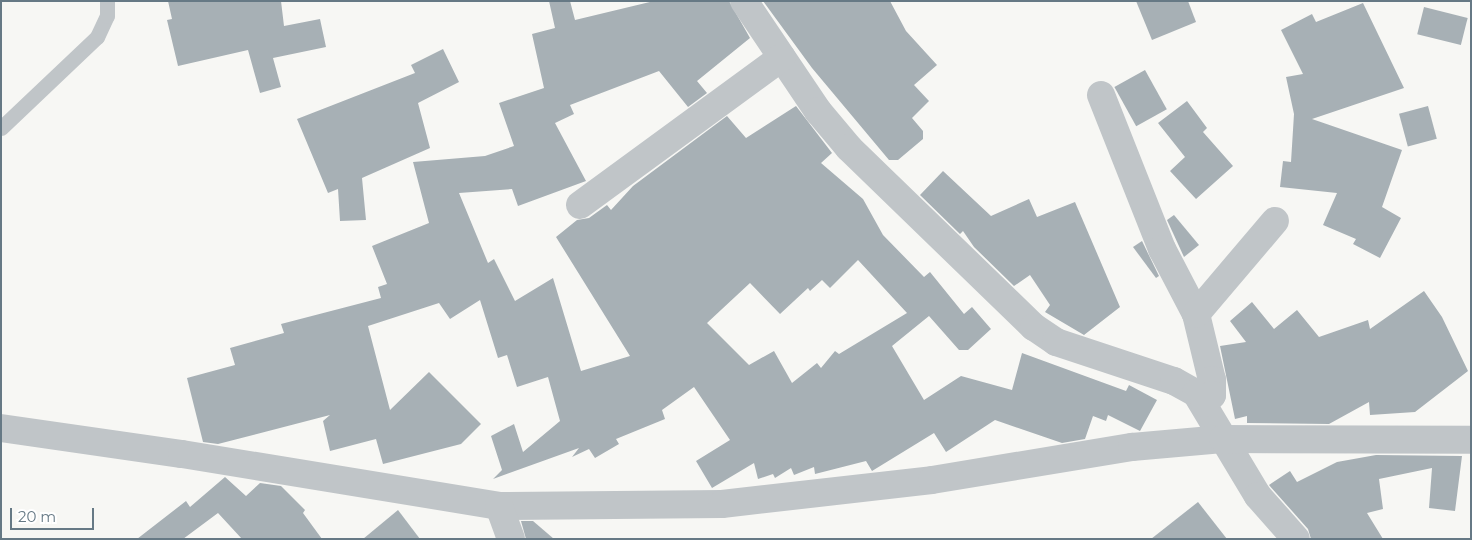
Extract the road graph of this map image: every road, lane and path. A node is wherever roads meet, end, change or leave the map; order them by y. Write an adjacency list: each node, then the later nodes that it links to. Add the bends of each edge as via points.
1 (106, 1): 5 (lane, via 107,16 97,37)
2 (744, 1): 3 (street)
3 (782, 57): 6 (street); 9 (street, via 818,111 849,148 1034,326 1056,342 1184,385)
4 (1101, 95): 8 (street, via 1162,249)
5 (1, 128)
6 (580, 204)
7 (1275, 222): 8 (street)
8 (1196, 314): 9 (street, via 1212,380 1212,395)
9 (1204, 403): 11 (street)
10 (1, 428): 13 (street)
11 (1223, 439): 12 (street); 13 (street, via 1132,447 932,480 722,504); 15 (street, via 1258,496)
12 (1471, 440)
13 (499, 506): 14 (street)
14 (511, 539)
15 (1296, 539)

